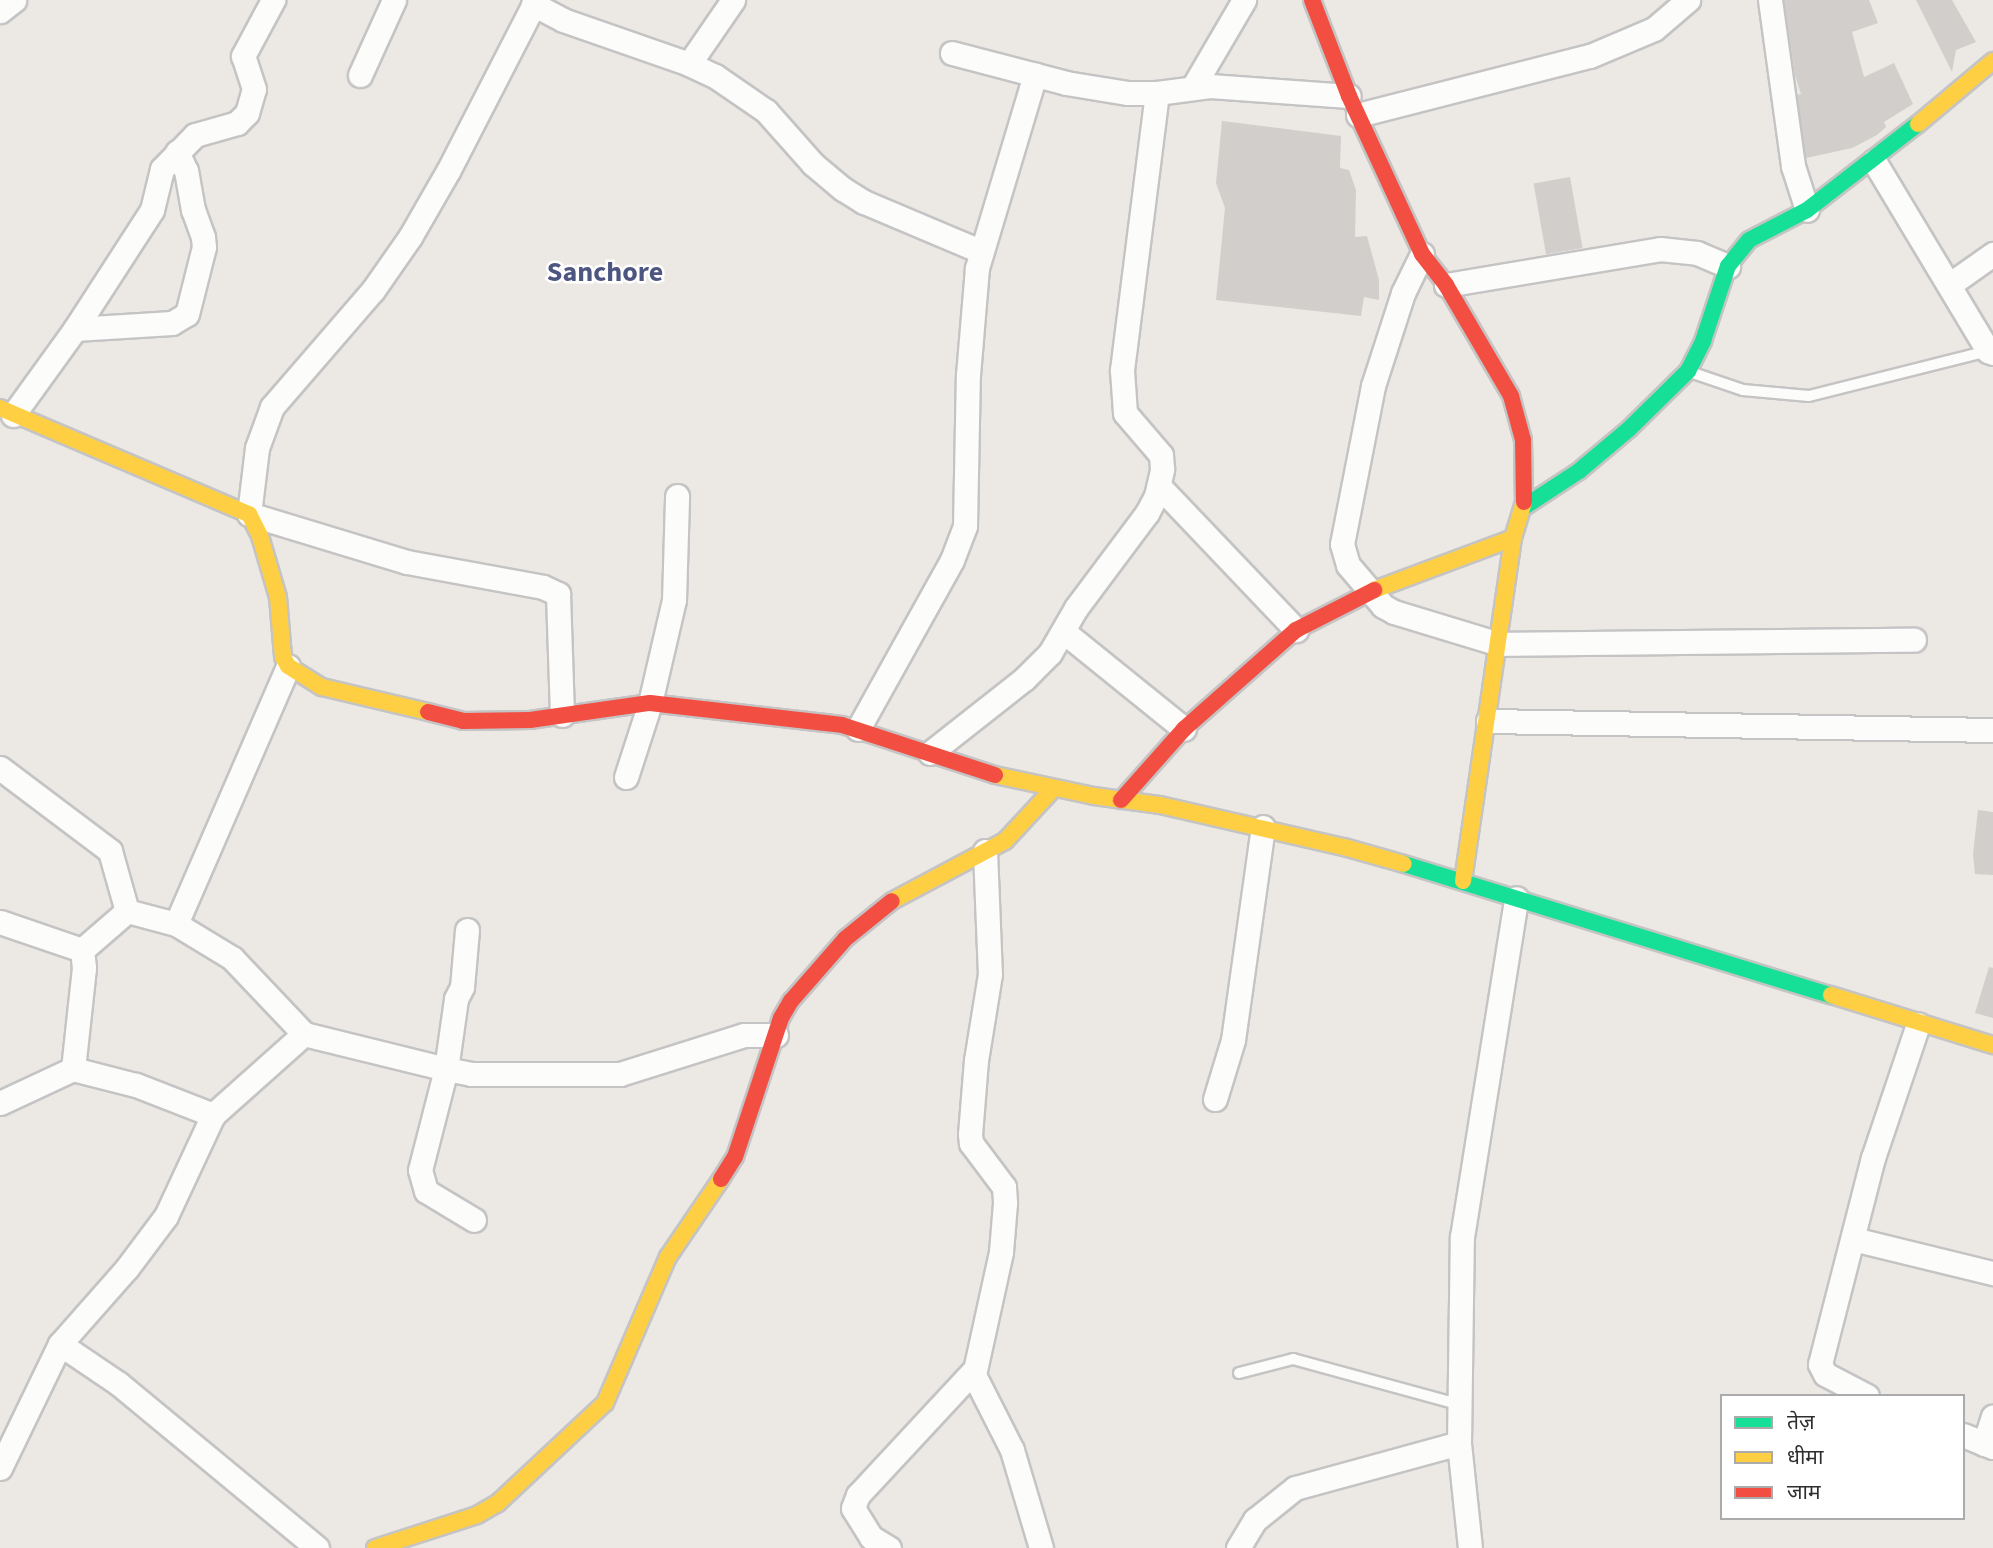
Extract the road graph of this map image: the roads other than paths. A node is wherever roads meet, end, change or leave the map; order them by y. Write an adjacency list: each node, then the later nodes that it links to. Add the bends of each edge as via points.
1 (14, 0): 10 (street)
2 (273, 0): 19 (street, via 243,56 254,89 247,113 236,122 201,131)
3 (394, 0): 14 (street)
4 (733, 0): 13 (street)
5 (1244, 0): 16 (street)
6 (1312, 0): 18 (street)
7 (1688, 0): 18 (street, via 1654,29 1590,56)
8 (1770, 0): 21 (street, via 1793,166)
9 (535, 2): 13 (street, via 563,20); 35 (street, via 410,237 373,290 272,407 257,448)
10 (0, 11)
11 (952, 53): 15 (street)
12 (1993, 61): 20 (street)
13 (689, 64): 22 (street, via 752,99 824,174 864,202)
14 (359, 75)
15 (1035, 75): 17 (street, via 1128,93); 22 (street)
16 (1193, 87): 17 (street); 18 (street)
17 (1157, 93): 32 (street, via 1122,370 1125,413 1161,455)
18 (1353, 106): 23 (street)
19 (177, 152): 28 (street, via 158,176 152,210); 28 (street, via 204,247 187,314 173,323)
20 (1874, 161): 21 (street); 27 (street)
21 (1807, 210): 25 (street, via 1749,240)
22 (980, 251): 46 (street, via 968,375 965,526 940,584)
23 (1422, 254): 26 (street); 37 (street, via 1403,293 1373,386 1342,544 1348,565)
24 (1993, 254): 27 (street)
25 (1728, 266): 26 (street, via 1698,253 1660,249); 30 (street)
26 (1446, 285): 34 (street, via 1511,396 1523,440)
27 (1949, 285): 29 (street)
28 (75, 329): 31 (street)
29 (1991, 352): 30 (lane, via 1809,396 1743,390)
30 (1688, 372): 34 (street, via 1579,471)
31 (7, 411): 35 (street)
32 (1159, 486): 38 (street); 39 (street, via 1147,513 1076,608)
33 (677, 496): 43 (street, via 676,588)
34 (1524, 507): 36 (street)
35 (249, 514): 42 (street, via 274,580); 44 (street, via 407,562 543,587 558,594)
36 (1513, 538): 37 (street); 41 (street)
37 (1368, 592): 38 (street); 41 (street, via 1395,612)
38 (1296, 630): 47 (street)
39 (1064, 632): 47 (street); 49 (street, via 1024,679)
40 (1914, 640): 41 (street)
41 (1499, 644): 45 (street)
42 (288, 666): 44 (street, via 322,687 463,721); 60 (street)
43 (650, 703): 44 (street); 46 (street); 51 (street)
44 (562, 715)
45 (1488, 722): 48 (street); 56 (street)
46 (858, 729): 49 (street)
47 (1184, 729): 53 (street)
48 (1993, 730)
49 (930, 753): 52 (street)
50 (0, 768): 58 (street, via 110,851)
51 (626, 778)
52 (1054, 788): 53 (street); 55 (street, via 1012,835)
53 (1121, 800): 54 (street)
54 (1263, 827): 56 (street); 69 (street, via 1233,1040)
55 (985, 851): 65 (street, via 898,896 856,928 791,1001); 76 (street, via 990,974 970,1134 971,1143 1004,1187 1005,1203 1001,1252)
56 (1464, 881): 57 (street)
57 (1516, 898): 63 (street); 79 (street, via 1463,1228)
58 (127, 911): 60 (street); 62 (street)
59 (0, 922): 62 (street)
60 (176, 924): 64 (street, via 232,958)
61 (467, 930): 68 (street, via 462,988 456,999)
62 (82, 950): 67 (street)
63 (1918, 1024): 66 (street); 73 (street, via 1873,1158)
64 (304, 1034): 68 (street); 71 (street)
65 (776, 1035): 68 (street, via 744,1035 620,1074 471,1074); 85 (street, via 735,1157 668,1256 605,1403 498,1503 477,1515)
66 (1993, 1045)
67 (73, 1069): 70 (street); 71 (street, via 136,1085)
68 (446, 1069): 72 (street, via 420,1170 426,1191)
69 (1215, 1099)
70 (0, 1103)
71 (214, 1115): 75 (street, via 166,1216)
72 (474, 1220)
73 (1853, 1239): 74 (street); 78 (street, via 1821,1364 1825,1374)
74 (1993, 1273)
75 (60, 1344): 83 (street); 84 (street, via 119,1384)
76 (975, 1369): 86 (street, via 858,1494 853,1508 871,1537); 87 (street, via 1012,1450)
77 (1239, 1374): 79 (lane, via 1293,1359)
78 (1863, 1394)
79 (1458, 1404): 82 (street)
80 (1993, 1416): 81 (street)
81 (1980, 1442)
82 (1459, 1443): 88 (street, via 1295,1488 1255,1520); 89 (street)
83 (0, 1468)
84 (317, 1548)
85 (375, 1548)
86 (889, 1548)
87 (1041, 1548)
88 (1238, 1548)
89 (1470, 1548)

